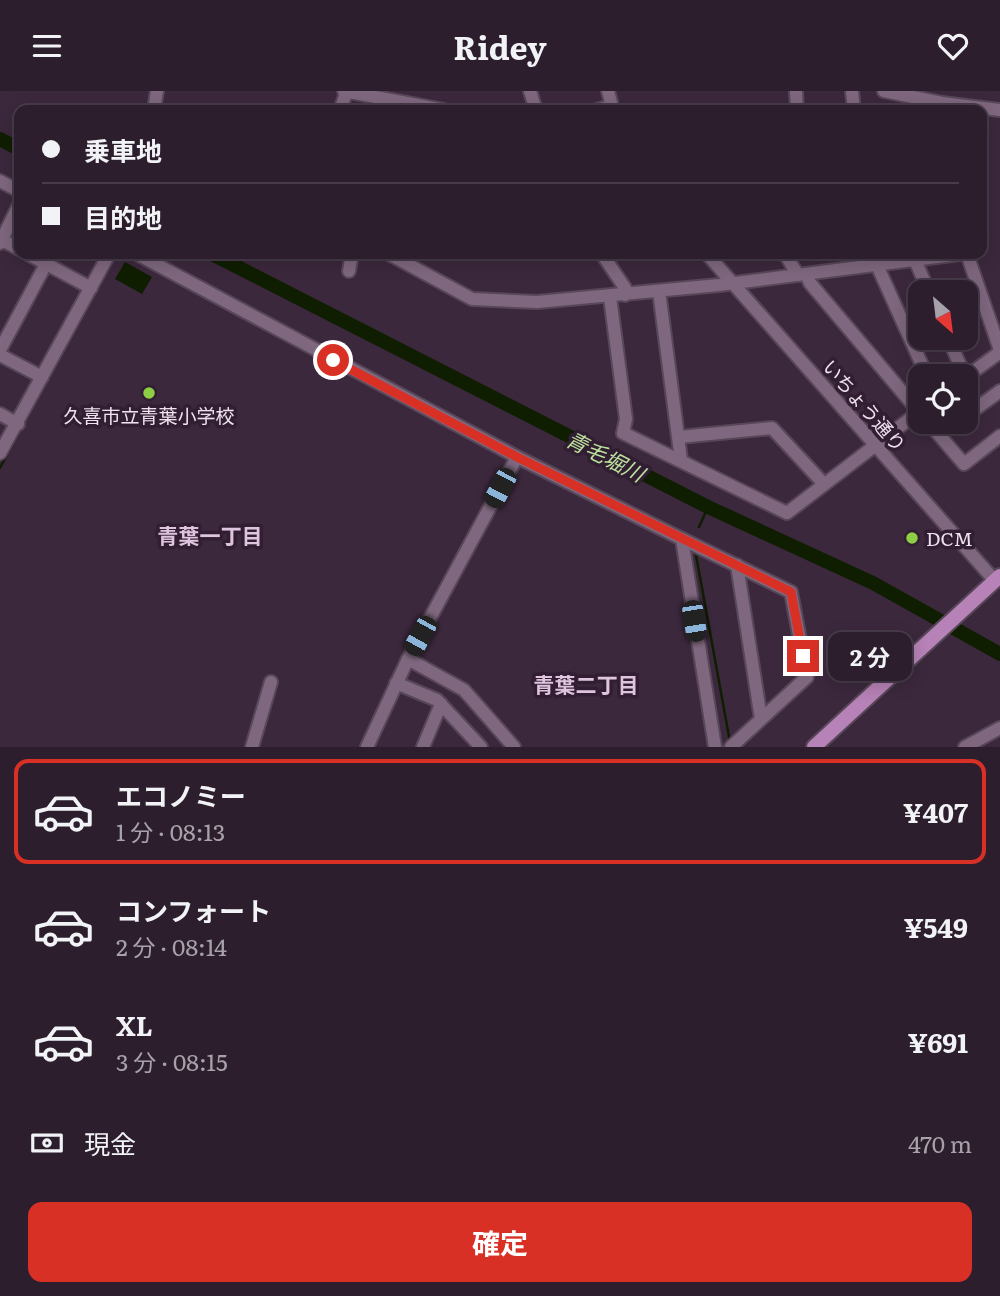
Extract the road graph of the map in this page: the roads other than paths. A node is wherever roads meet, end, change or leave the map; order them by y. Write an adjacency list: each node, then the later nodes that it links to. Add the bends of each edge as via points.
1 (346, 91): 4 (street)
2 (884, 91): 3 (street)
3 (941, 102): 5 (street)
4 (401, 105)
5 (963, 105)
6 (14, 215): 7 (street)
7 (1, 240)
8 (37, 259): 19 (street)
9 (106, 259): 25 (street)
10 (147, 259): 45 (street)
11 (351, 259): 21 (street)
12 (605, 259): 27 (street)
13 (711, 259): 24 (street, いちょう通り)
14 (789, 259): 22 (street)
15 (922, 259): 18 (street)
16 (969, 259): 29 (street)
17 (414, 260): 28 (street, via 472,299 537,302)
18 (915, 260): 20 (street); 23 (street)
19 (46, 264): 25 (street); 30 (street)
20 (877, 265): 22 (street); 31 (street)
21 (349, 271)
22 (802, 274): 24 (street); 35 (street)
23 (924, 280)
24 (733, 283): 26 (street); 43 (street, いちょう通り)
25 (91, 288): 33 (street)
26 (659, 291): 27 (street); 41 (street)
27 (625, 295): 28 (street)
28 (610, 297): 46 (street, via 626,419 623,433)
29 (1000, 351): 32 (street)
30 (0, 353): 33 (street)
31 (922, 364)
32 (978, 367)
33 (42, 377): 38 (street)
34 (1000, 391): 36 (street)
35 (908, 398)
36 (978, 407)
37 (0, 414): 38 (street)
38 (18, 423): 44 (street)
39 (908, 423): 43 (street)
40 (939, 434): 42 (street, via 964,464)
41 (679, 436): 46 (street); 47 (street, via 772,428)
42 (1000, 436)
43 (874, 446): 47 (street); 50 (street, いちょう通り)
44 (0, 453)
45 (517, 457): 48 (street); 51 (street)
46 (681, 460): 47 (street, via 788,513)
47 (824, 484)
48 (682, 539): 49 (street); 63 (street)
49 (737, 565): 55 (street); 55 (street, via 791,592 807,677)
50 (998, 578): 64 (main road)
51 (408, 659): 53 (street); 62 (street, via 464,690)
52 (271, 682): 58 (street)
53 (396, 683): 54 (street); 59 (street)
54 (440, 703): 60 (street); 61 (street)
55 (761, 719): 57 (street)
56 (1000, 728): 65 (street)
57 (733, 745)
58 (251, 747)
59 (367, 747)
60 (423, 747)
61 (481, 747)
62 (514, 747)
63 (715, 747)
64 (814, 747)
65 (965, 747)

